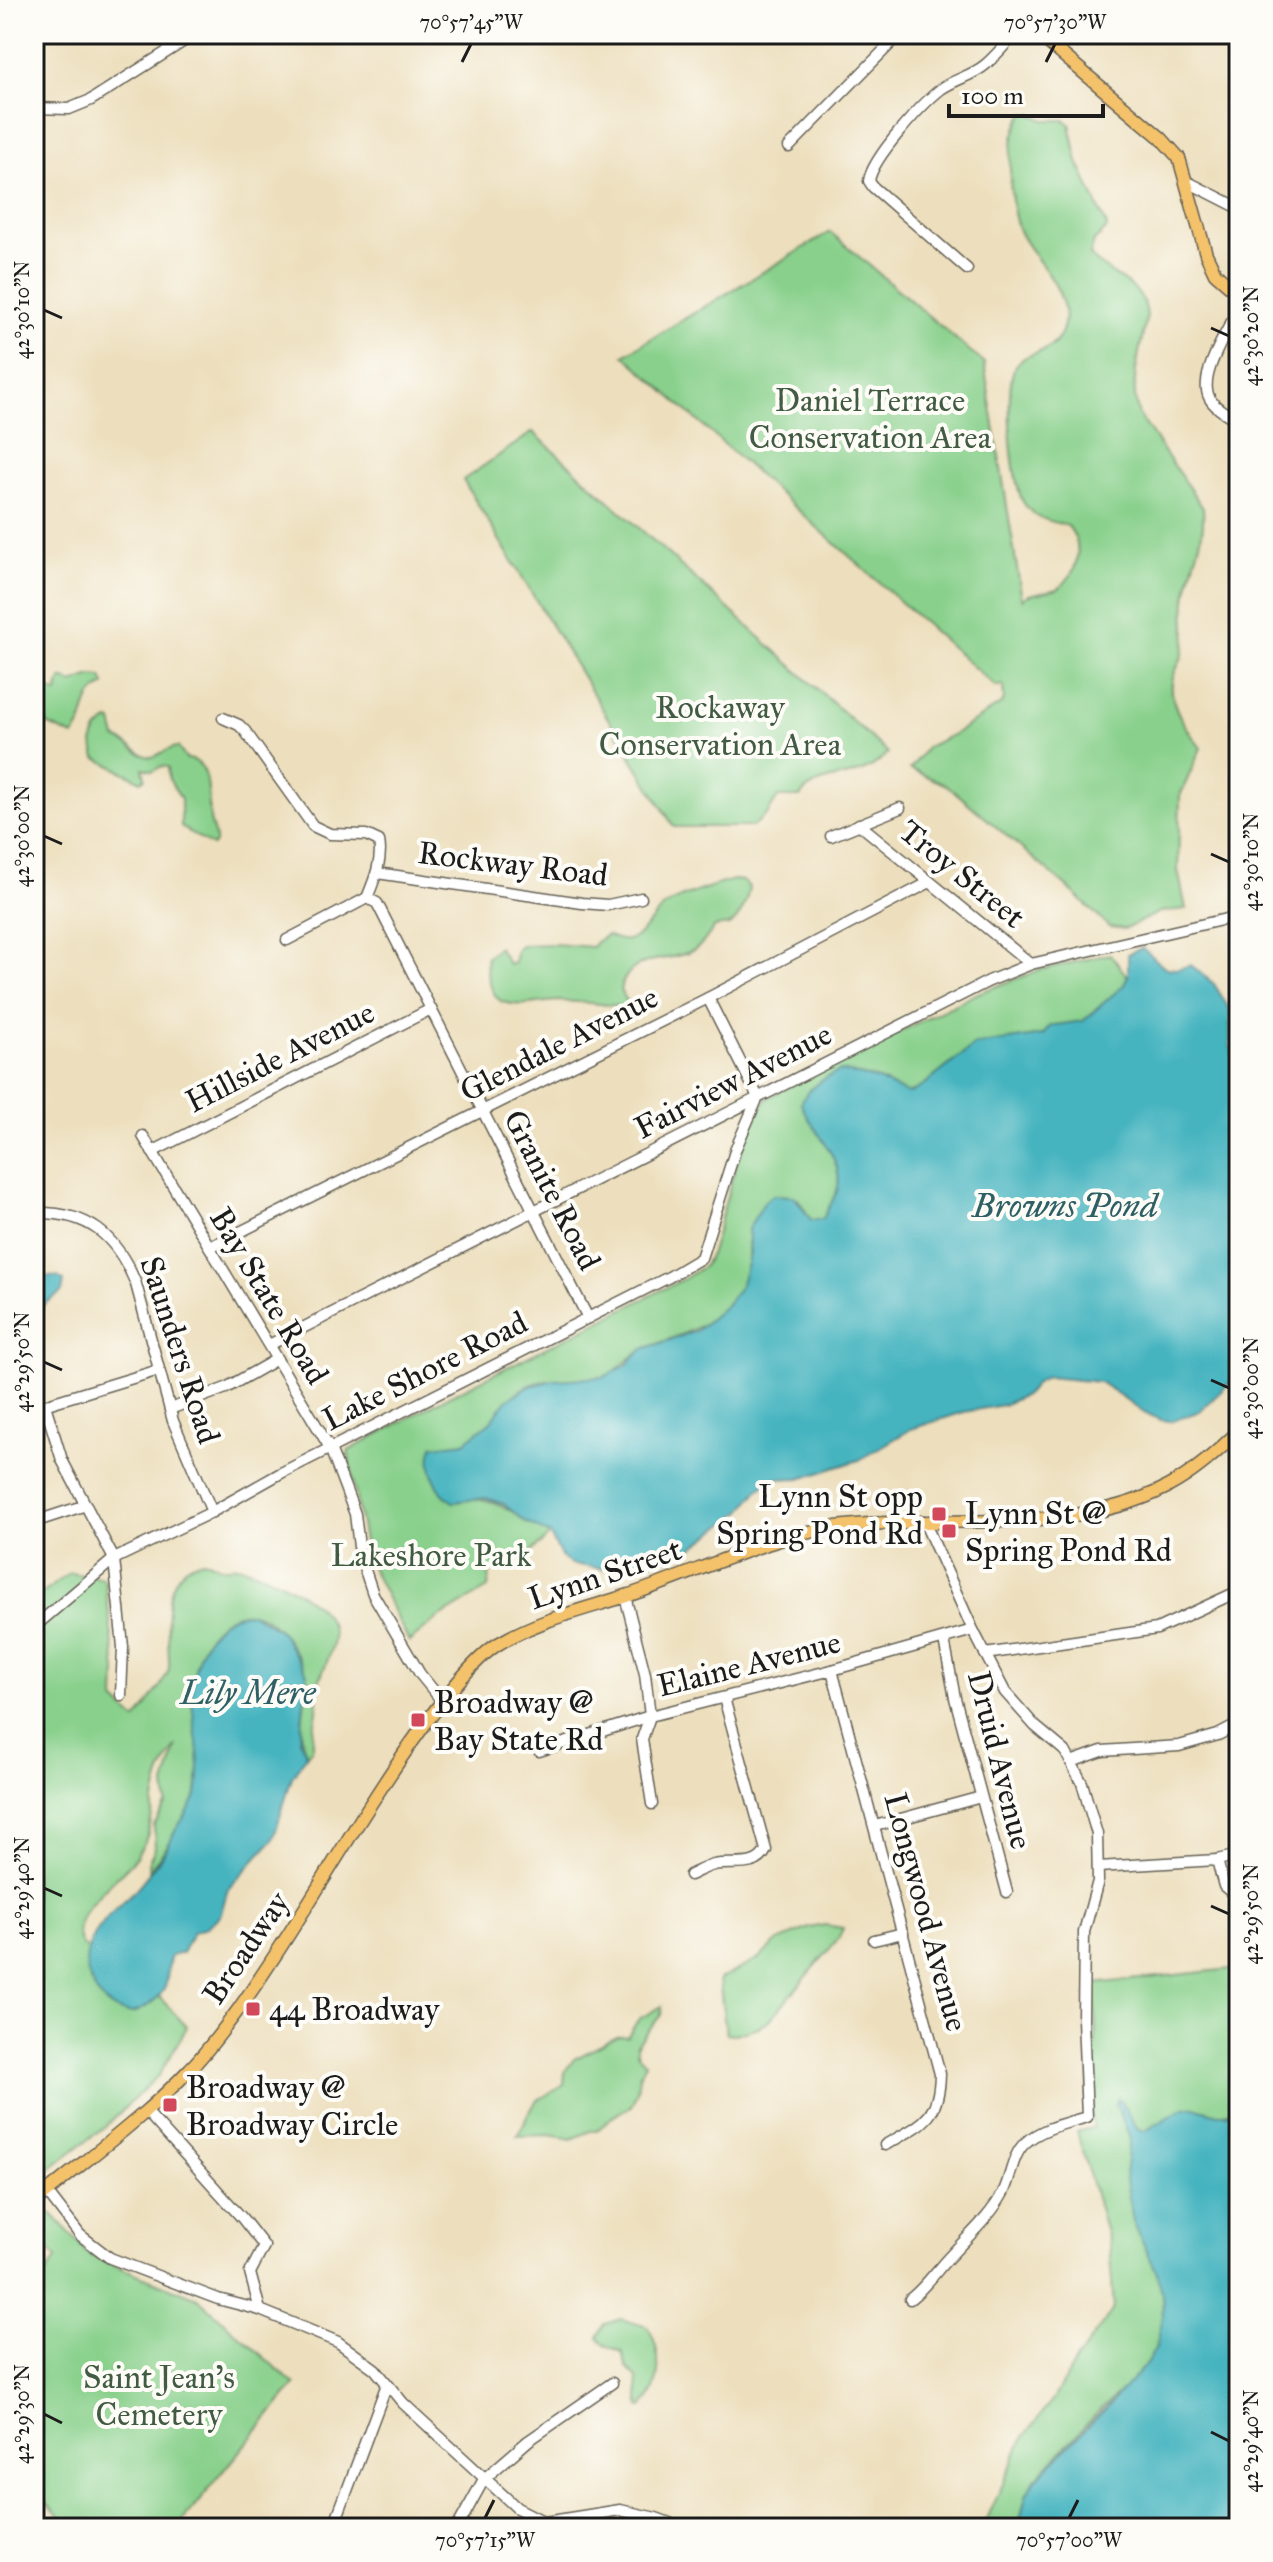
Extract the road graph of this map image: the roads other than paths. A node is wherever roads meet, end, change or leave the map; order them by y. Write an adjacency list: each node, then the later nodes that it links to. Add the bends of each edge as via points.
1 (195, 34): 5 (street, via 91,100 69,109)
2 (900, 34): 6 (street)
3 (1015, 34): 9 (street, via 986,65 933,96 870,172 873,187)
4 (1038, 34): 7 (main road, via 1161,138 1179,158)
5 (34, 108)
6 (789, 147)
7 (1186, 181): 8 (street); 10 (main road, via 1206,254 1215,273)
8 (1239, 208)
9 (967, 269)
10 (1239, 294)
11 (1239, 308): 12 (street, via 1210,367 1207,389 1213,404)
12 (1239, 421)
13 (223, 718): 17 (street, via 245,731 307,819 322,831 373,837 381,848)
14 (900, 808): 15 (street)
15 (859, 824): 16 (street); 18 (street, Troy Street)
16 (831, 836)
17 (377, 873): 19 (street); 20 (street, Rockway Road, via 582,903 608,905)
18 (930, 882): 23 (street, Troy Street); 24 (street, Glendale Avenue)
19 (367, 898): 22 (street); 25 (street, Granite Road, via 377,903)
20 (641, 898)
21 (1239, 916): 23 (street, Fairview Avenue)
22 (287, 940)
23 (1031, 964): 26 (street, Fairview Avenue)
24 (708, 998): 26 (street); 27 (street, Glendale Avenue)
25 (431, 1009): 27 (street, Granite Road); 29 (street, Hillside Avenue)
26 (758, 1097): 30 (street, Fairview Avenue); 33 (street, Lake Shore Road, via 701,1258)
27 (483, 1112): 30 (street, Granite Road); 32 (street, Glendale Avenue)
28 (143, 1136): 29 (street, Bay State Road)
29 (152, 1152): 32 (street, Bay State Road)
30 (534, 1211): 33 (street, Granite Road); 34 (street, Fairview Avenue)
31 (34, 1213): 36 (street, Saunders Road, via 74,1216 119,1248 136,1284)
32 (210, 1247): 34 (street, Bay State Road)
33 (588, 1318): 40 (street, Lake Shore Road)
34 (269, 1345): 35 (street, Bay State Road)
35 (277, 1359): 38 (street, via 226,1388); 40 (street, Bay State Road)
36 (159, 1370): 37 (street); 38 (street, Saunders Road)
37 (40, 1407): 41 (street)
38 (170, 1409): 42 (street, Saunders Road)
39 (1239, 1431): 43 (main road, Lynn Street, via 1210,1459 1166,1488 1112,1507 1048,1518)
40 (330, 1448): 42 (street, Lake Shore Road); 56 (street, Bay State Road, via 355,1514 360,1555 373,1594)
41 (86, 1505): 44 (street); 45 (street)
42 (212, 1512): 45 (street, Lake Shore Road)
43 (924, 1521): 47 (main road, Lynn Street, via 817,1531); 49 (street)
44 (34, 1522)
45 (114, 1559): 48 (street, Lake Shore Road); 54 (street, via 123,1647)
46 (1239, 1591): 51 (street, via 1157,1629)
47 (625, 1596): 53 (main road, Lynn Street, via 520,1632 492,1648); 57 (street)
48 (34, 1627)
49 (973, 1630): 50 (street, Elaine Avenue); 51 (street)
50 (944, 1640): 52 (street, Elaine Avenue); 61 (street, Druid Avenue)
51 (985, 1654): 60 (street, via 1005,1692)
52 (832, 1670): 55 (street, Elaine Avenue); 63 (street, Longwood Avenue)
53 (458, 1684): 56 (main road, Broadway)
54 (121, 1695)
55 (724, 1698): 57 (street, Elaine Avenue); 67 (street, via 766,1850 755,1862 713,1865)
56 (442, 1701): 72 (main road, Broadway, via 374,1794 238,2009 192,2068)
57 (650, 1716): 59 (street, Elaine Avenue); 62 (street, via 642,1739)
58 (1239, 1724): 60 (street, via 1179,1746 1102,1751)
59 (539, 1751)
60 (1071, 1762): 66 (street, via 1097,1834)
61 (981, 1797): 63 (street); 68 (street, Druid Avenue)
62 (652, 1804)
63 (875, 1826): 70 (street, Longwood Avenue)
64 (1239, 1855): 65 (street)
65 (1217, 1860): 66 (street); 69 (street, via 1224,1886)
66 (1098, 1867): 76 (street, via 1084,1932 1087,2117 1025,2143 1003,2192 976,2231)
67 (690, 1875)
68 (1007, 1892)
69 (1239, 1899)
70 (903, 1933): 71 (street); 73 (street, Longwood Avenue, via 936,2053 940,2088 929,2117)
71 (874, 1940)
72 (146, 2111): 74 (main road, Broadway); 77 (street, via 264,2246 250,2273)
73 (885, 2145)
74 (47, 2192): 75 (main road, Broadway); 77 (street, via 80,2235 110,2258)
75 (34, 2203)
76 (910, 2299)
77 (260, 2310): 79 (street, via 338,2342)
78 (612, 2383): 80 (street)
79 (387, 2384): 80 (street); 81 (street)
80 (484, 2479): 82 (street); 83 (street, via 517,2508 545,2522 620,2510)
81 (333, 2528)
82 (457, 2528)
83 (683, 2528)

